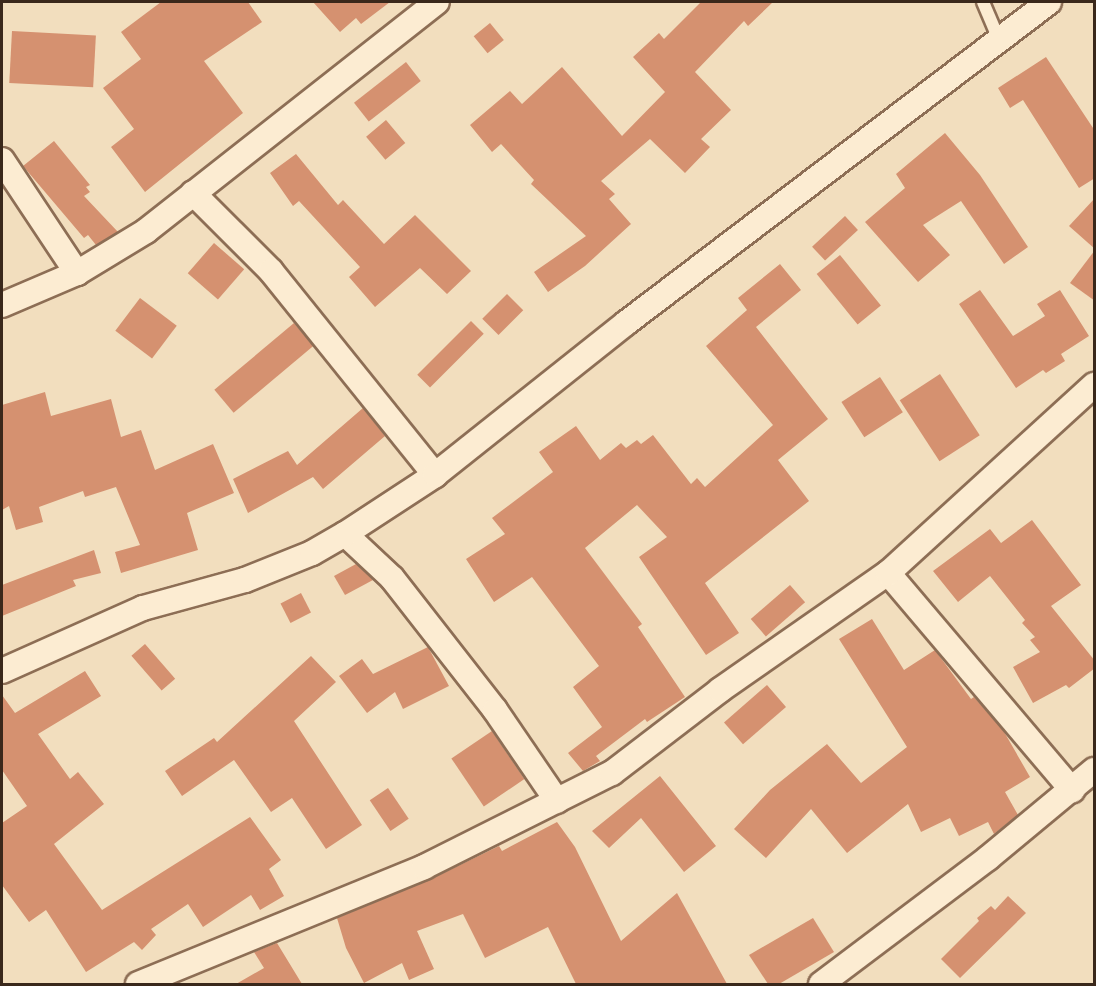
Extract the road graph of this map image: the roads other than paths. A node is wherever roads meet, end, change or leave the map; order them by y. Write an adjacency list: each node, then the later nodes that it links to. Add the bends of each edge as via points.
1 (437, 2): 6 (street)
2 (984, 2): 4 (lane)
3 (1050, 2): 4 (street)
4 (998, 38): 10 (street)
5 (2, 160): 7 (street)
6 (193, 193): 7 (street, via 146,231); 10 (street, via 271,271)
7 (77, 273): 8 (street)
8 (2, 305)
9 (1095, 386): 12 (street)
10 (435, 475): 11 (street)
11 (345, 534): 13 (street, via 312,553 245,580 143,608); 16 (street, via 392,578 495,710)
12 (888, 573): 15 (street); 16 (street, via 720,690 612,773)
13 (2, 671)
14 (1095, 770): 15 (street)
15 (1072, 790): 18 (street)
16 (557, 801): 17 (street, via 424,867)
17 (138, 984)
18 (821, 984)

